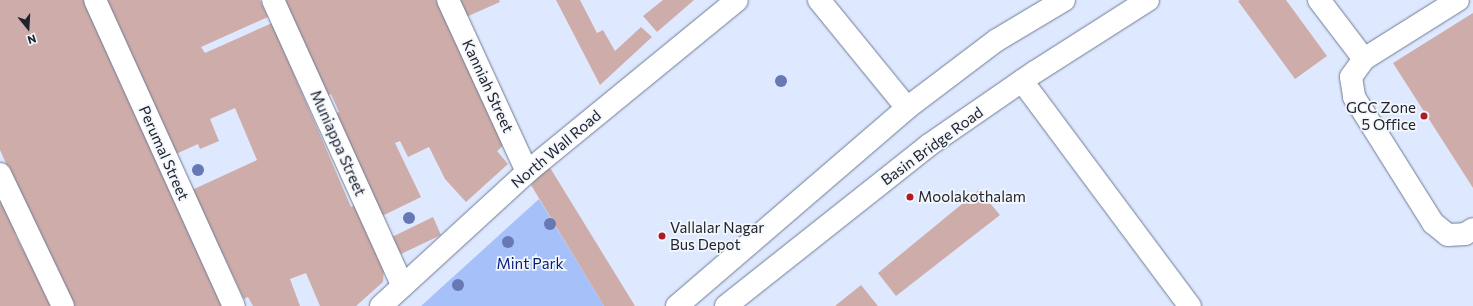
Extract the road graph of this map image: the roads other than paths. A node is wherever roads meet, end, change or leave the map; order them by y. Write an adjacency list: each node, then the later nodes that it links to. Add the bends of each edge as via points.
1 (95, 0): 18 (main road, Perumal Street)
2 (273, 0): 16 (main road, Muniappa Street)
3 (448, 0): 13 (main road, Kanniah Street)
4 (737, 0): 13 (main road, North Wall Road)
5 (819, 0): 12 (main road)
6 (1064, 0): 12 (main road, via 997,40)
7 (1148, 0): 11 (main road, Basin Bridge Road)
8 (1319, 0): 10 (main road)
9 (1458, 0): 10 (main road)
10 (1364, 59): 15 (main road, via 1351,77 1354,97 1433,223 1448,235 1465,234)
11 (1022, 81): 21 (main road, Basin Bridge Road, via 929,145); 22 (main road)
12 (907, 108): 20 (main road)
13 (527, 172): 16 (main road, North Wall Road)
14 (0, 174): 17 (main road)
15 (1473, 229)
16 (403, 286): 19 (main road, North Wall Road)
17 (64, 306)
18 (234, 306)
19 (382, 306)
20 (677, 306)
21 (726, 306)
22 (1190, 306)

